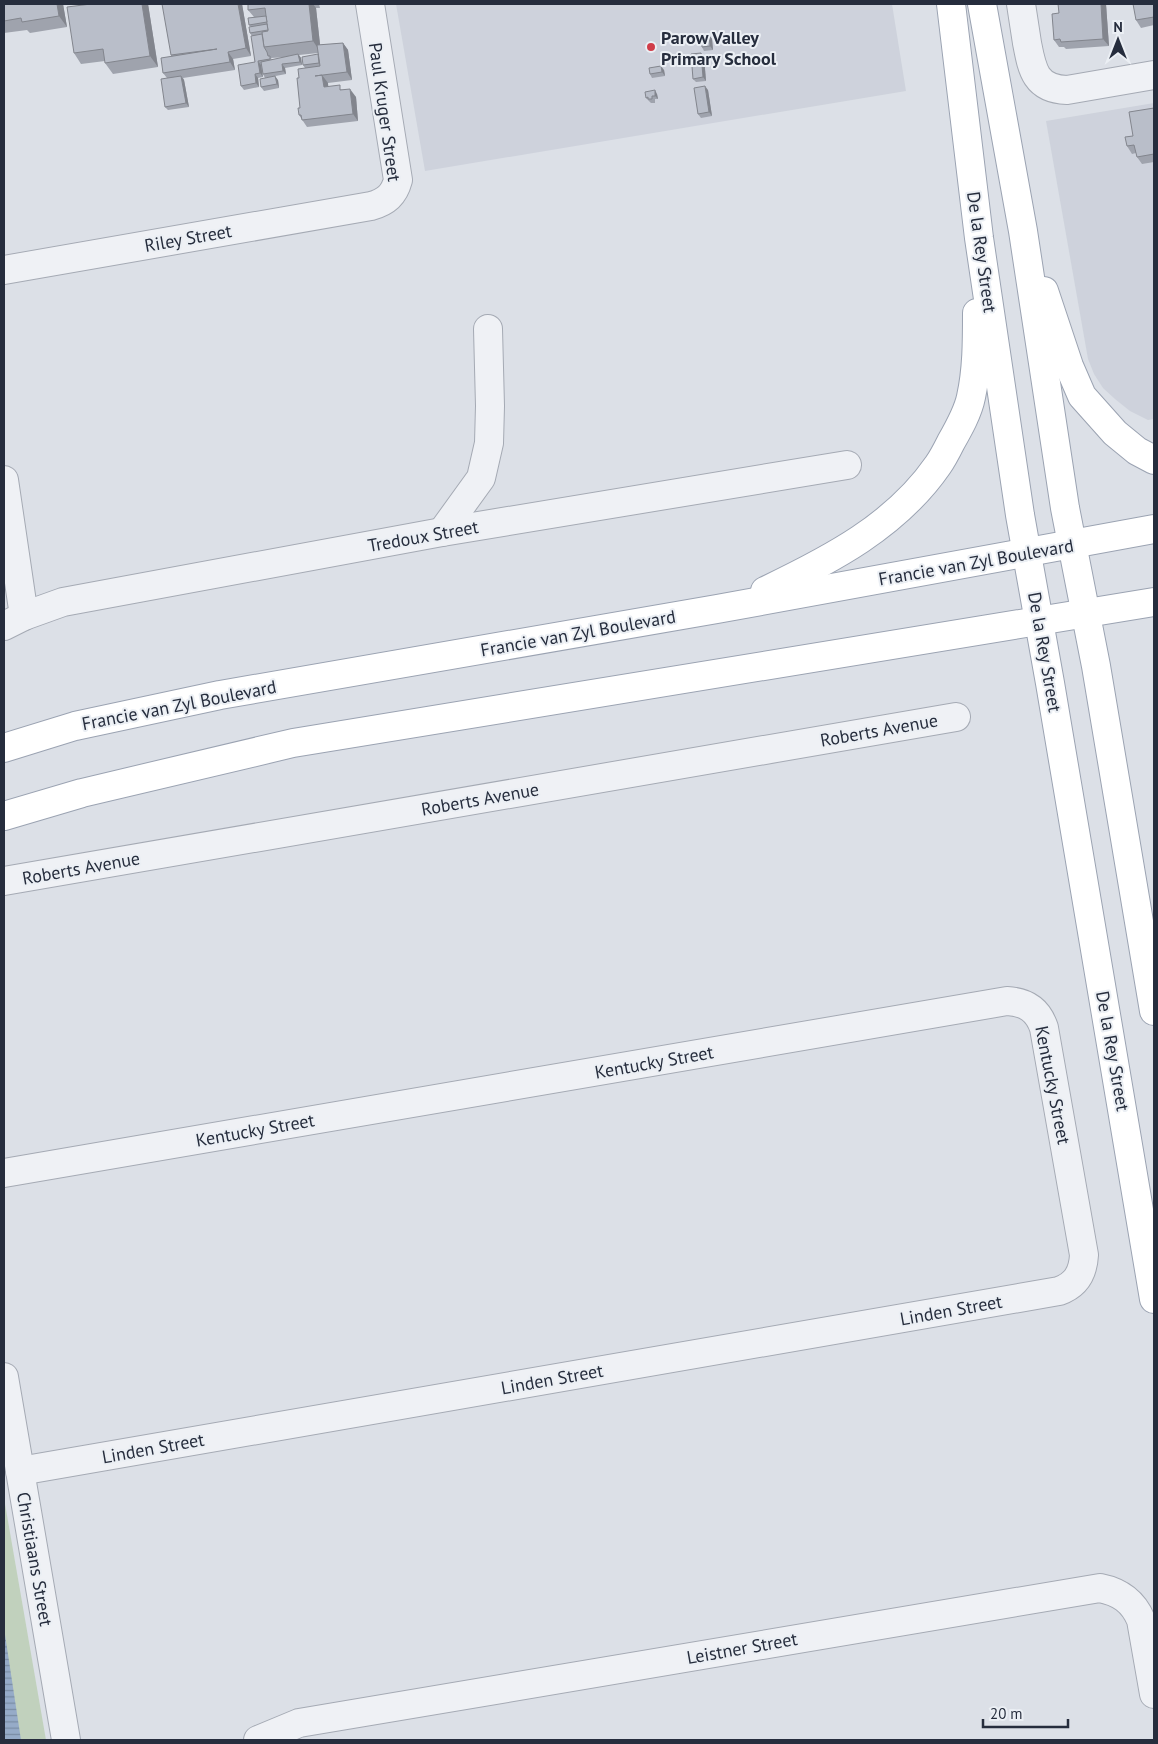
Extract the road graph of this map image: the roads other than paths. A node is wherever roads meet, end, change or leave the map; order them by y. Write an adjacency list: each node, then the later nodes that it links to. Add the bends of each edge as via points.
1 (370, 4): 6 (street, Paul Kruger Street, via 398,180 391,196)
2 (951, 4): 8 (main road, De la Rey Street)
3 (982, 4): 7 (main road)
4 (1021, 4): 5 (street, via 1032,70 1046,86 1067,90)
5 (1154, 75)
6 (371, 206): 9 (street, Riley Street)
7 (1023, 231): 11 (main road, via 1082,396 1114,433); 16 (main road)
8 (979, 238): 17 (main road, De la Rey Street); 19 (main road, via 976,352 971,398 938,465 910,499 876,529 822,563)
9 (4, 270)
10 (488, 329): 15 (street, via 490,443 481,478)
11 (1154, 460)
12 (847, 465): 15 (street, Tredoux Street)
13 (4, 480): 21 (street)
14 (1154, 530): 16 (main road, Francie van Zyl Boulevard)
15 (442, 532): 21 (street, Tredoux Street, via 63,602)
16 (1071, 544): 17 (main road, Francie van Zyl Boulevard); 20 (main road)
17 (1027, 552): 19 (main road, Francie van Zyl Boulevard); 22 (main road, De la Rey Street)
18 (1154, 602): 20 (main road)
19 (717, 609): 24 (main road, Francie van Zyl Boulevard, via 220,695 75,726)
20 (1086, 614): 22 (main road); 27 (main road)
21 (14, 621)
22 (1039, 621): 25 (main road, via 293,743 82,793); 30 (main road, De la Rey Street)
23 (956, 717): 26 (street, Roberts Avenue)
24 (4, 748)
25 (4, 816)
26 (4, 881)
27 (1154, 1011)
28 (4, 1173): 29 (street, Kentucky Street, via 1007,1001 1023,1004 1036,1013 1044,1028 1084,1255 1084,1266)
29 (1079, 1276): 32 (street, Linden Street, via 1059,1291)
30 (1154, 1299)
31 (4, 1377): 32 (street, Christiaans Street)
32 (20, 1471): 34 (street, Christiaans Street)
33 (1154, 1694): 35 (street, Leistner Street, via 1137,1610 1121,1595 1100,1588 300,1724)
34 (66, 1740)
35 (258, 1740)

